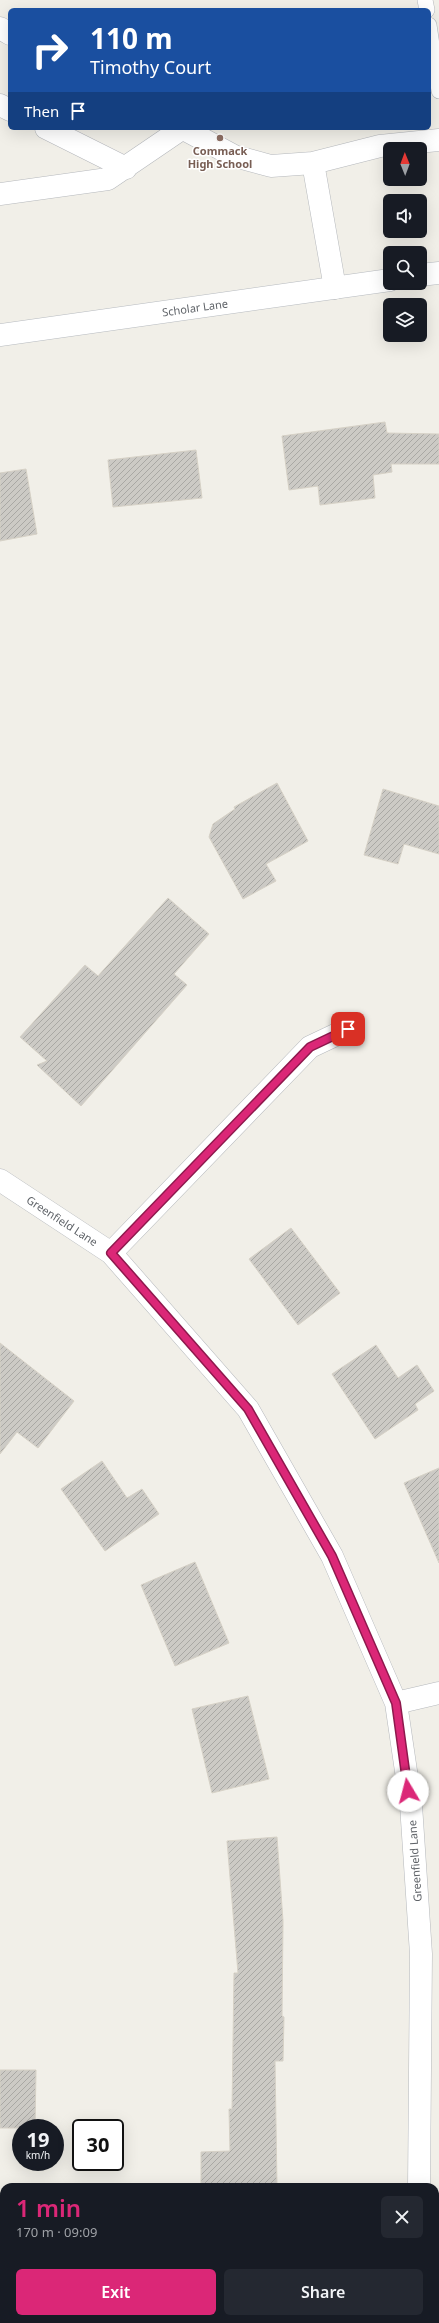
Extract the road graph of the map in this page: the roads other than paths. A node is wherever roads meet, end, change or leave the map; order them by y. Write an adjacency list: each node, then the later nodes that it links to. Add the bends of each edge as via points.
1 (431, 38): 2 (lane)
2 (439, 91)
3 (50, 130): 8 (street)
4 (179, 130): 8 (street)
5 (186, 130): 7 (street, via 234,156 253,163 270,166)
6 (439, 140): 7 (street, via 380,146)
7 (313, 163): 13 (street)
8 (126, 168): 9 (street, via 108,179)
9 (0, 194)
10 (439, 273): 11 (street)
11 (427, 275)
12 (383, 281): 13 (street, Scholar Lane)
13 (334, 288): 14 (street, Scholar Lane)
14 (0, 335)
15 (348, 1029): 17 (street, via 310,1047)
16 (0, 1180): 17 (street, Greenfield Lane)
17 (111, 1253): 19 (street, Greenfield Lane, via 248,1409 332,1556)
18 (439, 1693): 19 (street)
19 (396, 1703): 20 (street, Greenfield Lane, via 411,1805 421,1954)
20 (419, 2183)

